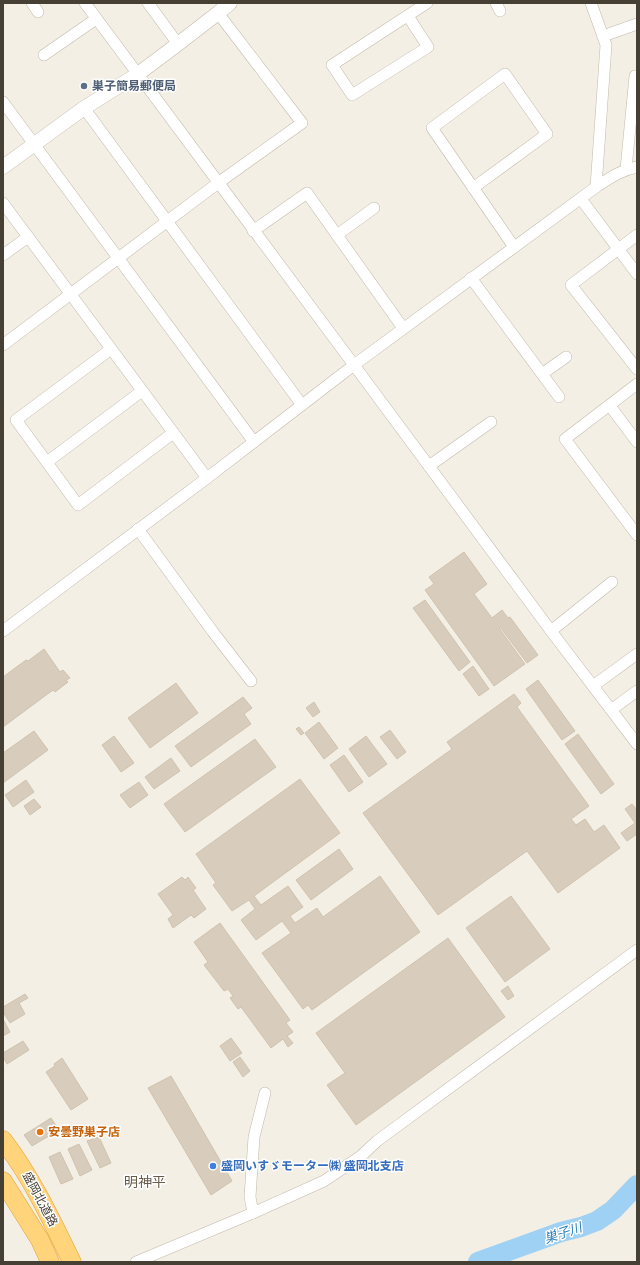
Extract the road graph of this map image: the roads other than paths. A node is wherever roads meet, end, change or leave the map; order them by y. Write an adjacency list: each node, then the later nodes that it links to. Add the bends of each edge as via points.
1 (85, 3): 8 (street)
2 (148, 3): 11 (street)
3 (230, 3): 6 (street)
4 (428, 3): 7 (street)
5 (591, 3): 10 (street)
6 (218, 13): 11 (street); 21 (street, via 302,123)
7 (408, 16): 7 (street, via 332,65 352,95 428,46)
8 (96, 18): 12 (street); 13 (street)
9 (637, 24): 10 (street)
10 (603, 36): 22 (street, via 606,45)
11 (178, 44): 13 (street)
12 (44, 55)
13 (138, 74): 16 (street); 21 (street)
14 (635, 76): 20 (street)
15 (3, 102): 17 (street)
16 (84, 108): 17 (street); 27 (street)
17 (34, 144): 18 (street); 35 (street)
18 (3, 167)
19 (637, 167): 20 (street)
20 (626, 169): 22 (street)
21 (218, 183): 27 (street); 28 (street)
22 (596, 187): 24 (street)
23 (473, 188): 23 (street, via 432,128 505,74 547,134); 32 (street)
24 (581, 199): 32 (street); 33 (street)
25 (3, 203): 31 (street)
26 (374, 208): 30 (street)
27 (167, 222): 35 (street); 49 (street)
28 (253, 230): 30 (street, via 307,193); 43 (street)
29 (637, 235): 33 (street)
30 (337, 236): 39 (street)
31 (28, 237): 34 (street); 38 (street)
32 (514, 247): 37 (street)
33 (618, 249): 36 (street); 44 (street, via 571,285)
34 (3, 255)
35 (118, 259): 38 (street); 53 (street)
36 (637, 274)
37 (471, 278): 39 (street); 45 (street)
38 (70, 294): 40 (street); 41 (street)
39 (403, 328): 43 (street)
40 (3, 345)
41 (111, 349): 47 (street); 55 (street, via 16,420)
42 (566, 357): 45 (street)
43 (354, 365): 49 (street); 56 (street)
44 (637, 369)
45 (542, 374): 48 (street)
46 (637, 384): 50 (street)
47 (142, 391): 52 (street); 55 (street)
48 (559, 397)
49 (302, 405): 53 (street)
50 (610, 406): 54 (street); 59 (street, via 565,439)
51 (491, 422): 56 (street)
52 (173, 433): 55 (street, via 78,504); 57 (street)
53 (254, 442): 57 (street)
54 (637, 442)
55 (47, 462)
56 (429, 466): 62 (street)
57 (207, 478): 58 (street)
58 (138, 529): 61 (street); 64 (street)
59 (637, 534)
60 (612, 582): 62 (street)
61 (3, 630)
62 (550, 631): 65 (street)
63 (637, 654): 65 (street)
64 (251, 681)
65 (593, 686): 67 (street)
66 (637, 691): 67 (street)
67 (611, 710): 68 (street)
68 (637, 744)
69 (637, 950): 73 (street, via 377,1141 361,1156 324,1181)
70 (265, 1093): 73 (street, via 254,1137 250,1197)
71 (3, 1140): 75 (highway, 盛岡北道路, via 44,1204)
72 (3, 1182): 74 (highway, 盛岡北道路, via 40,1240)
73 (253, 1213): 76 (street)
74 (50, 1262)
75 (72, 1262)
76 (136, 1262)

